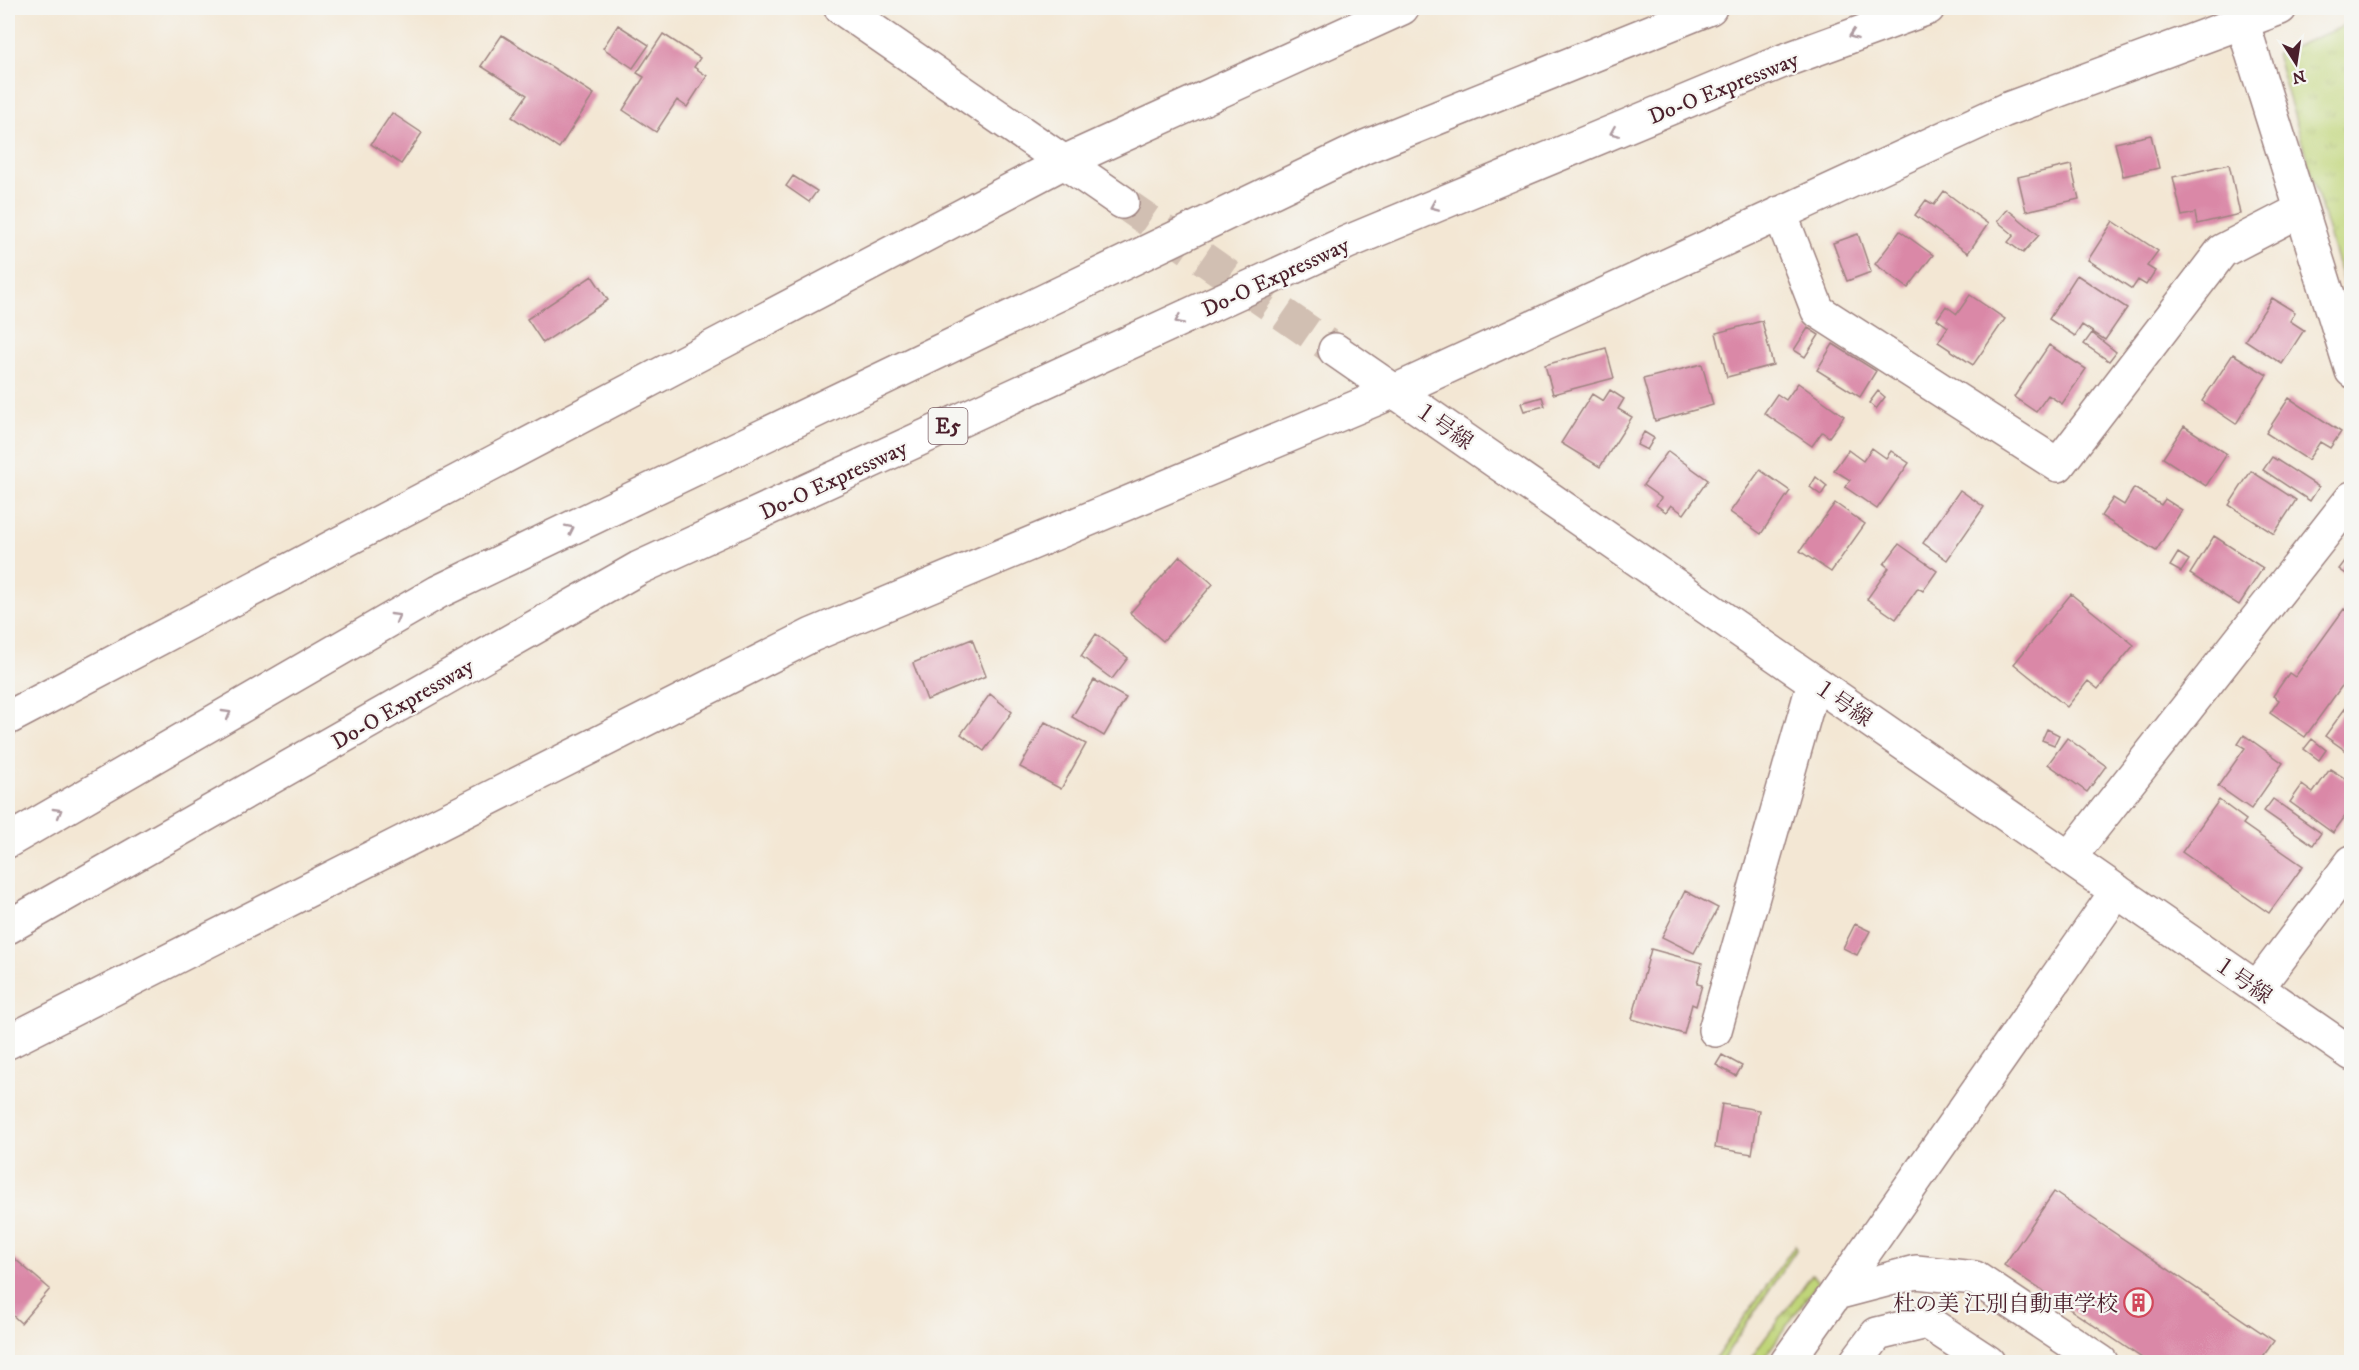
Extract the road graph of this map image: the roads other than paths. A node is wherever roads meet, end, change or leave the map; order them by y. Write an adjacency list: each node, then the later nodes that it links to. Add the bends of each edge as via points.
1 (841, 8): 7 (main road)
2 (1402, 8): 7 (main road)
3 (1710, 8): 17 (main road, one-way to 3, via 438,592 1365,147)
4 (1928, 8): 21 (main road, Do-O Expressway / E5, one-way to 21, via 1783,61 1348,242 639,568)
5 (2280, 8): 6 (main road)
6 (2240, 15): 9 (main road); 10 (main road, via 2005,110)
7 (1064, 162): 8 (main road); 16 (main road)
8 (1122, 202)
9 (2301, 210): 10 (main road, via 2222,251 2058,465 1818,311); 12 (main road)
10 (1780, 213): 13 (main road)
11 (1335, 350): 13 (main road, １号線)
12 (2352, 371)
13 (1395, 391): 15 (main road, １号線); 24 (main road, via 812,635)
14 (2352, 498): 18 (main road)
15 (1814, 682): 18 (main road, １号線); 23 (main road)
16 (8, 718)
17 (8, 841)
18 (2069, 858): 20 (main road, １号線)
19 (2352, 862): 22 (main road)
20 (2117, 891): 22 (main road, １号線); 26 (main road)
21 (8, 927)
22 (2257, 988): 25 (main road, １号線)
23 (1715, 1030)
24 (8, 1042)
25 (2352, 1054)
26 (1836, 1293): 27 (main road); 30 (main road, via 1916,1272 1975,1278)
27 (1787, 1362)
28 (1856, 1362): 29 (main road, via 1877,1334 1927,1322)
29 (1988, 1362)
30 (2101, 1362)

